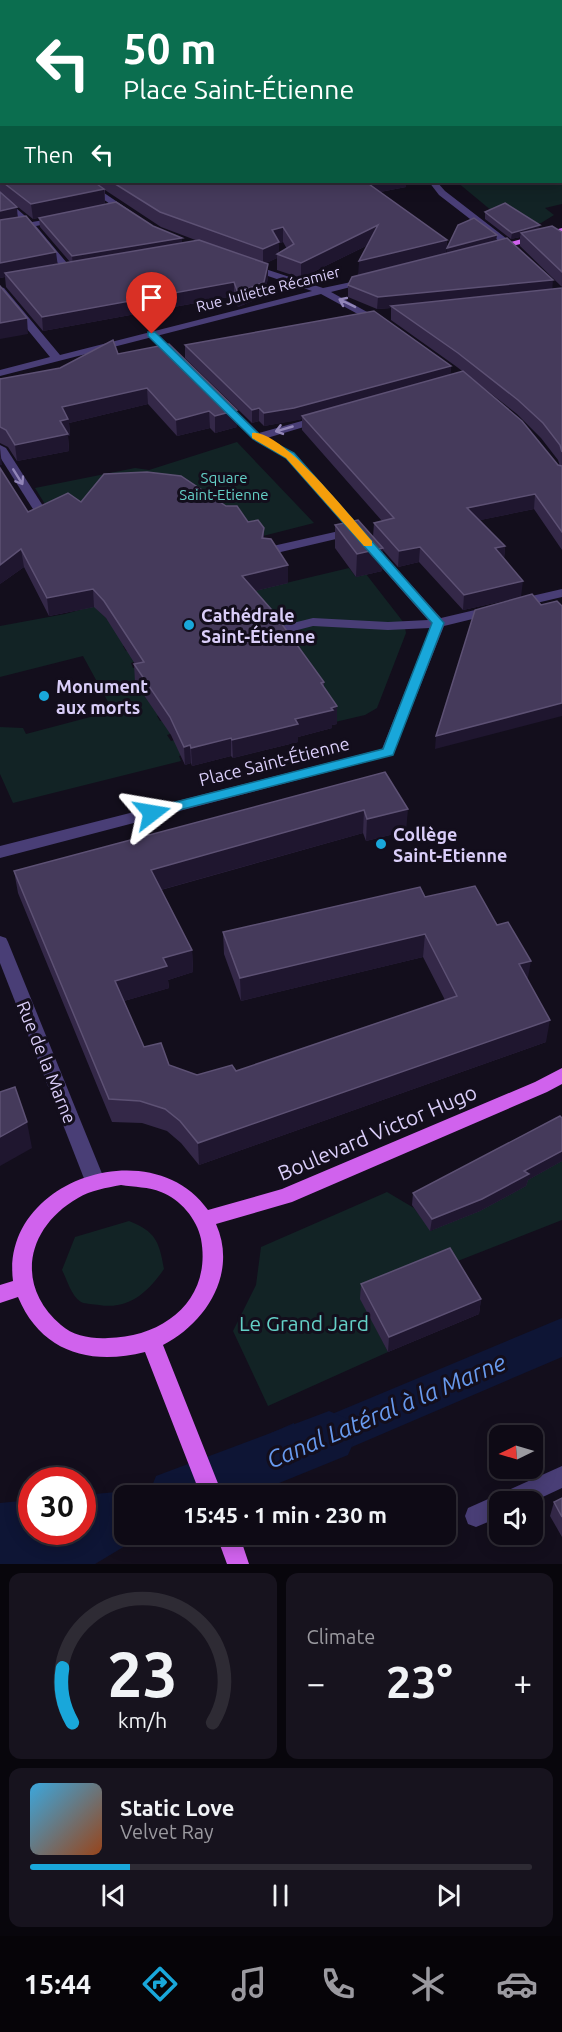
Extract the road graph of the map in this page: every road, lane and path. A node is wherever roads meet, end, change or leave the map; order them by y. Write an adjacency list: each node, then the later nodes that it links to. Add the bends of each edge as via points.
1 (84, 183): 4 (street)
2 (434, 183): 12 (street)
3 (0, 197): 8 (street)
4 (118, 206): 5 (street); 7 (street)
5 (107, 208)
6 (74, 215): 8 (street)
7 (137, 218)
8 (30, 225): 9 (street); 16 (street)
9 (0, 231)
10 (562, 231): 12 (main road)
11 (497, 247): 12 (street)
12 (512, 247)
13 (279, 263): 17 (street)
14 (242, 264): 17 (street)
15 (80, 270): 16 (street)
16 (69, 271): 18 (street)
17 (263, 271): 23 (street)
18 (57, 273)
19 (372, 279): 23 (street, Rue Juliette Récamier)
20 (11, 281): 21 (street)
21 (0, 283)
22 (0, 290): 27 (street)
23 (322, 291): 24 (street, one-way to 23, via 379,315); 25 (street, Rue Juliette Récamier)
24 (390, 328)
25 (152, 334): 26 (street); 27 (street, Rue Juliette Récamier)
26 (164, 346)
27 (57, 358): 28 (street, Rue Juliette Récamier)
28 (0, 373)
29 (217, 398): 31 (street)
30 (336, 415): 31 (street, one-way to 31)
31 (256, 437): 34 (street, via 290,456)
32 (0, 448): 33 (street, one-way to 33)
33 (37, 506)
34 (356, 530): 35 (street); 37 (street)
35 (268, 551)
36 (562, 593): 37 (street)
37 (438, 623): 38 (street, via 388,626 314,622); 39 (street, Place Saint-Étienne, via 388,752)
38 (286, 629)
39 (0, 852)
40 (0, 942): 42 (street, Rue de la Marne)
41 (562, 1075): 43 (main road, Boulevard Victor Hugo, via 285,1196)
42 (94, 1182): 43 (main road, via 121,1177 146,1179 170,1187 190,1201); 44 (main road, via 67,1193 45,1211 29,1234 21,1260)
43 (205, 1219): 46 (main road, via 214,1243 214,1269 207,1292 194,1312 175,1329)
44 (22, 1287): 45 (main road); 46 (main road, via 34,1313 56,1334 85,1347 118,1350)
45 (0, 1294)
46 (151, 1342): 48 (main road)
47 (562, 1477): 49 (street)
48 (208, 1485)
49 (532, 1491)
50 (489, 1510): 51 (street)
51 (476, 1516)
52 (231, 1545): 53 (main road)
53 (238, 1564)

